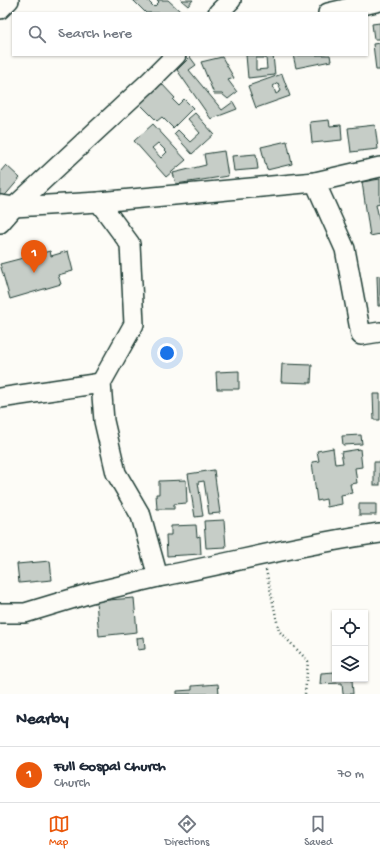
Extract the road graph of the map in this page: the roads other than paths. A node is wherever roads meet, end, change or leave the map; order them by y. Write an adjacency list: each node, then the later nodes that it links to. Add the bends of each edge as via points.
1 (9, 0): 4 (street)
2 (231, 0): 5 (street)
3 (380, 1): 6 (street)
4 (0, 9)
5 (219, 12)
6 (332, 12)
7 (175, 56): 11 (street)
8 (380, 167): 9 (street)
9 (315, 182): 10 (street); 13 (street, via 345,249 361,335)
10 (99, 202): 11 (street); 14 (street, via 130,244 134,324)
11 (7, 206): 12 (street)
12 (0, 223)
13 (380, 332)
14 (101, 383): 15 (street); 17 (street, via 104,421 116,473 140,516)
15 (0, 398)
16 (380, 533): 17 (street, via 337,539)
17 (158, 577): 18 (street, via 91,593 25,613)
18 (0, 613)

